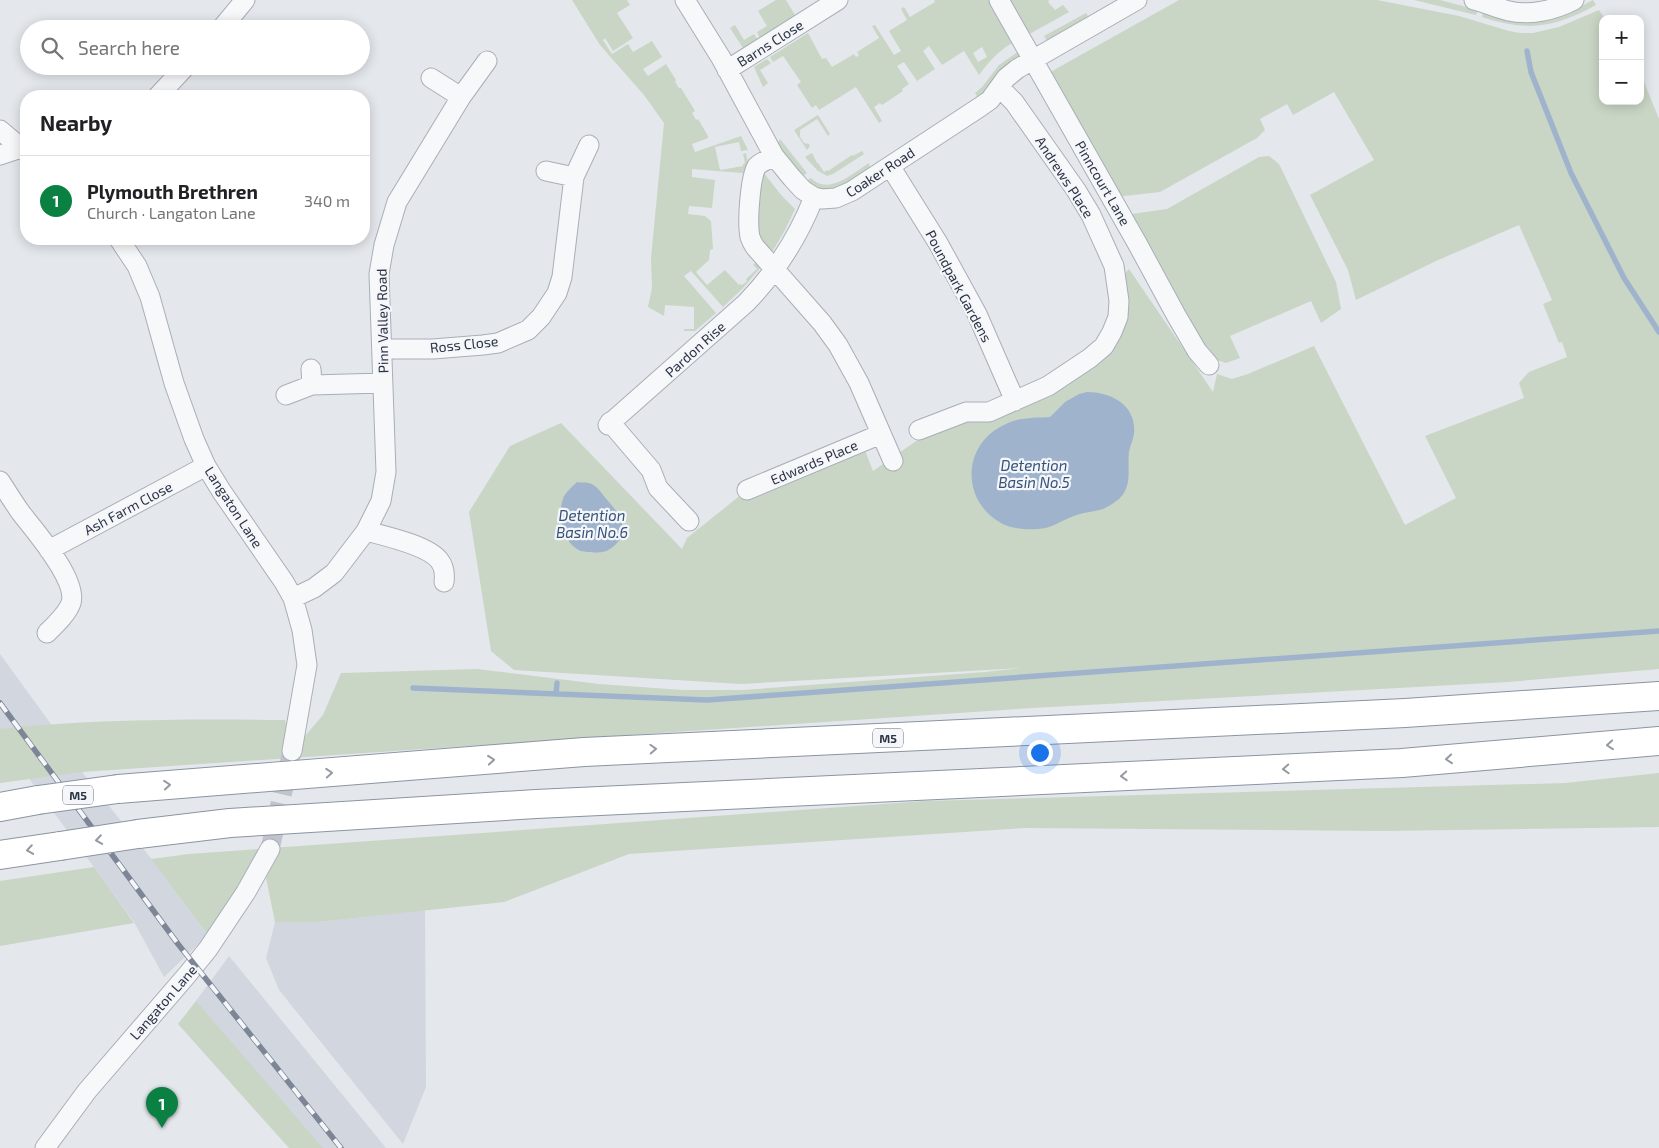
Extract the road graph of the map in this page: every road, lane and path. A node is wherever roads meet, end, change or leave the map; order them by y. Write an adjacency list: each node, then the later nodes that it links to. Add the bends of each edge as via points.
1 (245, 0): 8 (street)
2 (685, 0): 11 (street)
3 (838, 0): 11 (street, Barns Close)
4 (999, 0): 9 (street, Pinncourt Lane)
5 (1137, 0): 9 (street, Coaker Road)
6 (1474, 0): 7 (street, via 1526,13)
7 (1574, 0)
8 (228, 20)
9 (1032, 59): 14 (street, Coaker Road, via 1006,78); 30 (street, Pinncourt Lane, via 1176,315 1197,351)
10 (486, 61): 16 (street, Pinn Valley Road)
11 (728, 70): 22 (street)
12 (178, 75): 15 (street)
13 (431, 78): 16 (street)
14 (1000, 88): 23 (street, Coaker Road, via 982,106); 33 (street, Andrews Place, via 1020,110 1091,215 1114,266 1119,301 1118,317 1100,349 1048,386)
15 (164, 90)
16 (461, 97): 29 (street, Pinn Valley Road, via 398,202 384,245 380,274)
17 (0, 130): 19 (street)
18 (589, 145): 25 (street, Ross Close)
19 (20, 147)
20 (20, 151): 21 (street)
21 (0, 155)
22 (774, 156): 26 (street, via 803,190); 28 (street, via 756,168 749,224 752,242)
23 (890, 166): 26 (street, Coaker Road, via 844,196); 33 (street, Poundpark Gardens, via 977,314)
24 (546, 171): 25 (street)
25 (574, 177): 29 (street, Ross Close, via 560,285 552,302 528,330 498,343 483,345)
26 (814, 197): 28 (street, Pardon Rise, via 796,236)
27 (124, 245): 37 (street, Langaton Lane, via 150,297 174,383)
28 (775, 270): 35 (street, via 838,346 859,383); 40 (street, Pardon Rise, via 746,303 609,424 651,470 658,488)
29 (382, 349): 31 (street, Pinn Valley Road)
30 (1210, 365)
31 (383, 383): 32 (street, via 312,377); 41 (street, Pinn Valley Road, via 386,472 381,501)
32 (286, 395)
33 (1015, 400): 34 (street, via 989,412 966,412)
34 (919, 430)
35 (881, 434): 36 (street); 39 (street, Edwards Place)
36 (892, 461)
37 (206, 466): 42 (street, Ash Farm Close); 44 (street, Langaton Lane)
38 (0, 481): 42 (street)
39 (747, 490)
40 (689, 521)
41 (366, 531): 43 (street, via 415,545 436,556 445,574); 44 (street, Pinn Valley Road, via 334,573 314,588)
42 (49, 550): 45 (street, via 63,570 72,594 67,610)
43 (444, 582)
44 (292, 598): 48 (street, Langaton Lane, via 302,630 307,665)
45 (47, 633)
46 (1659, 696): 49 (highway, M5, one-way to 46, bridge, via 118,789 584,752 1405,714)
47 (1659, 741): 51 (highway, one-way to 51, bridge, via 1402,763 536,804 230,823)
48 (292, 751)
49 (0, 807)
50 (270, 849): 52 (street, Langaton Lane, via 208,949 87,1091)
51 (0, 855)
52 (45, 1148)

